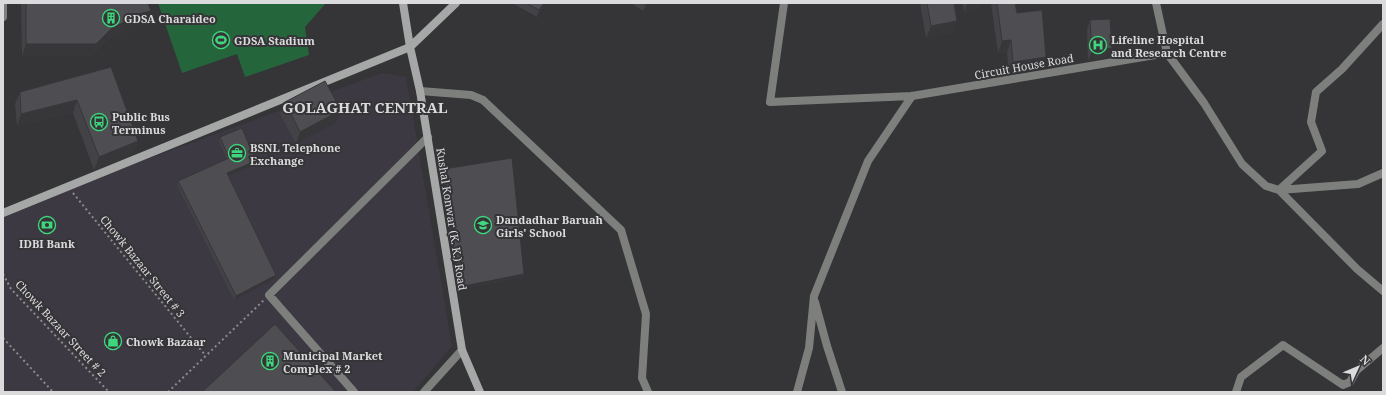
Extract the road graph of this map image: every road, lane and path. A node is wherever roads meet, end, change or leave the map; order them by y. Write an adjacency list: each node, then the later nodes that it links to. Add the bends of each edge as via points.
1 (4, 3): 6 (street)
2 (403, 3): 8 (main road, Kushal Konwar (K. K.) Road)
3 (456, 3): 8 (main road)
4 (784, 3): 11 (street, Circuit House Road, via 770,102)
5 (1156, 3): 9 (street)
6 (3, 17)
7 (1383, 24): 15 (street, via 1342,70 1316,92 1311,122 1322,151)
8 (410, 47): 10 (main road, Kushal Konwar (K. K.) Road); 14 (main road)
9 (1167, 53): 11 (street, Circuit House Road); 15 (street, via 1204,103 1242,164 1266,186)
10 (420, 91): 12 (main road, Kushal Konwar (K. K.) Road); 31 (street, via 471,95 483,100 622,230 646,314 642,378)
11 (912, 96): 20 (street, via 868,161)
12 (428, 136): 19 (street); 23 (main road, Kushal Konwar (K. K.) Road)
13 (1383, 173): 15 (street, via 1358,184)
14 (68, 187): 16 (main road); 24 (path, Chowk Bazaar Street # 3)
15 (1279, 190): 18 (street, via 1357,269)
16 (3, 213)
17 (3, 274): 26 (path, Chowk Bazaar Street # 2, via 11,289)
18 (1383, 291)
19 (269, 296): 24 (path); 28 (street)
20 (814, 296): 32 (street, via 809,348); 33 (street, via 826,346)
21 (3, 338): 25 (path)
22 (1383, 348): 34 (street, via 1356,371 1350,382 1343,384 1282,345 1241,377)
23 (462, 350): 29 (street); 30 (main road, Kushal Konwar (K. K.) Road)
24 (205, 355): 27 (path)
25 (53, 392)
26 (109, 392)
27 (168, 392)
28 (354, 392)
29 (424, 392)
30 (480, 392)
31 (648, 392)
32 (797, 392)
33 (842, 392)
34 (1236, 392)

